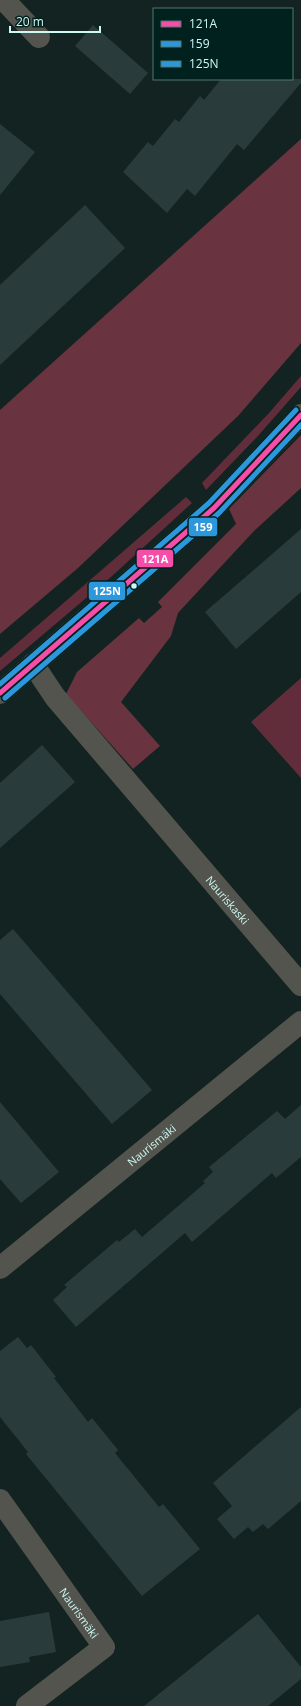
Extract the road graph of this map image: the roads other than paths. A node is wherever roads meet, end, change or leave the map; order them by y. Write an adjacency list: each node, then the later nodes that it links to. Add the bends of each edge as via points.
1 (4, 0): 2 (street)
2 (39, 37)
3 (301, 415): 4 (street, via 214,508)
4 (33, 664): 5 (street); 6 (street, Nauriskaski, via 55,697)
5 (0, 693)
6 (301, 986)
7 (301, 1022): 8 (street, Naurismäki)
8 (0, 1268)
9 (0, 1500): 10 (street, Naurismäki, via 104,1646)
10 (27, 1706)

